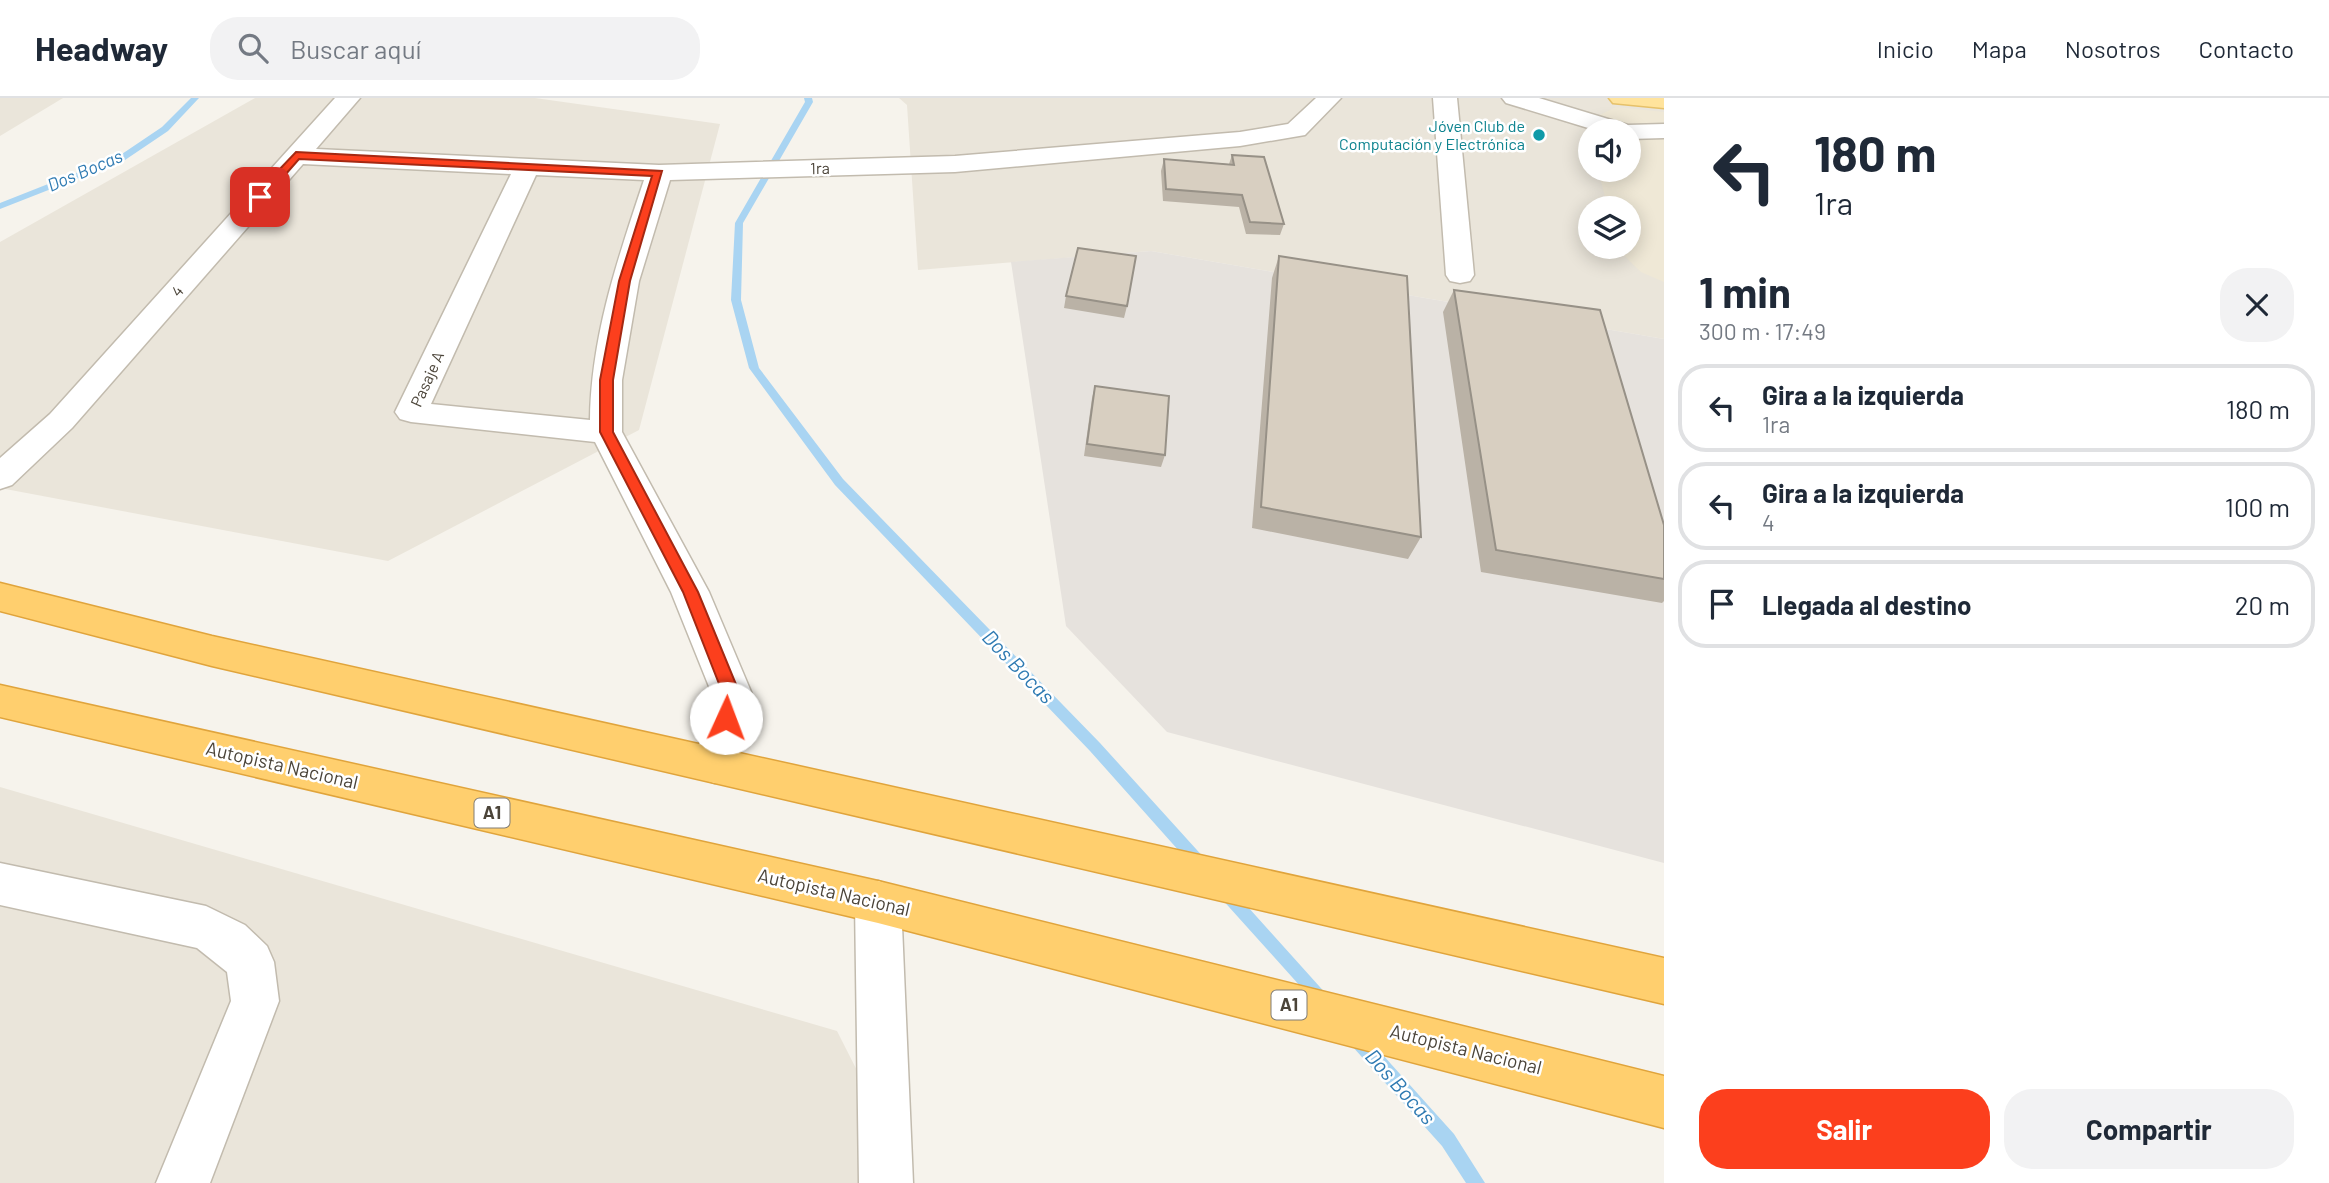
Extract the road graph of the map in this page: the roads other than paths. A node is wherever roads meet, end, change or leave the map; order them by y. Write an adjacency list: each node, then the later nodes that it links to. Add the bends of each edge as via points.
1 (348, 98): 8 (street, 4)
2 (1329, 98): 10 (street, 1ra, via 1296,130 1240,139 955,164)
3 (1445, 98): 11 (street)
4 (1514, 98): 7 (street)
5 (1621, 98): 6 (main road)
6 (1664, 101)
7 (1583, 119)
8 (296, 156): 9 (street, 1ra); 13 (street, 4, via 61,421)
9 (526, 169): 10 (street, 1ra); 12 (street, Pasaje A, via 411,412)
10 (659, 173): 12 (street, via 625,281 607,380)
11 (1460, 275)
12 (606, 432): 16 (street, via 690,592 732,694)
13 (0, 477)
14 (0, 597): 16 (highway)
15 (0, 701): 18 (highway, Autopista Nacional / A1)
16 (715, 765): 19 (highway)
17 (0, 884): 21 (street, via 206,928 228,940 250,962 255,1001)
18 (878, 902): 20 (highway, Autopista Nacional / A1); 22 (street)
19 (1664, 981)
20 (1664, 1102)
21 (183, 1183)
22 (886, 1183)

